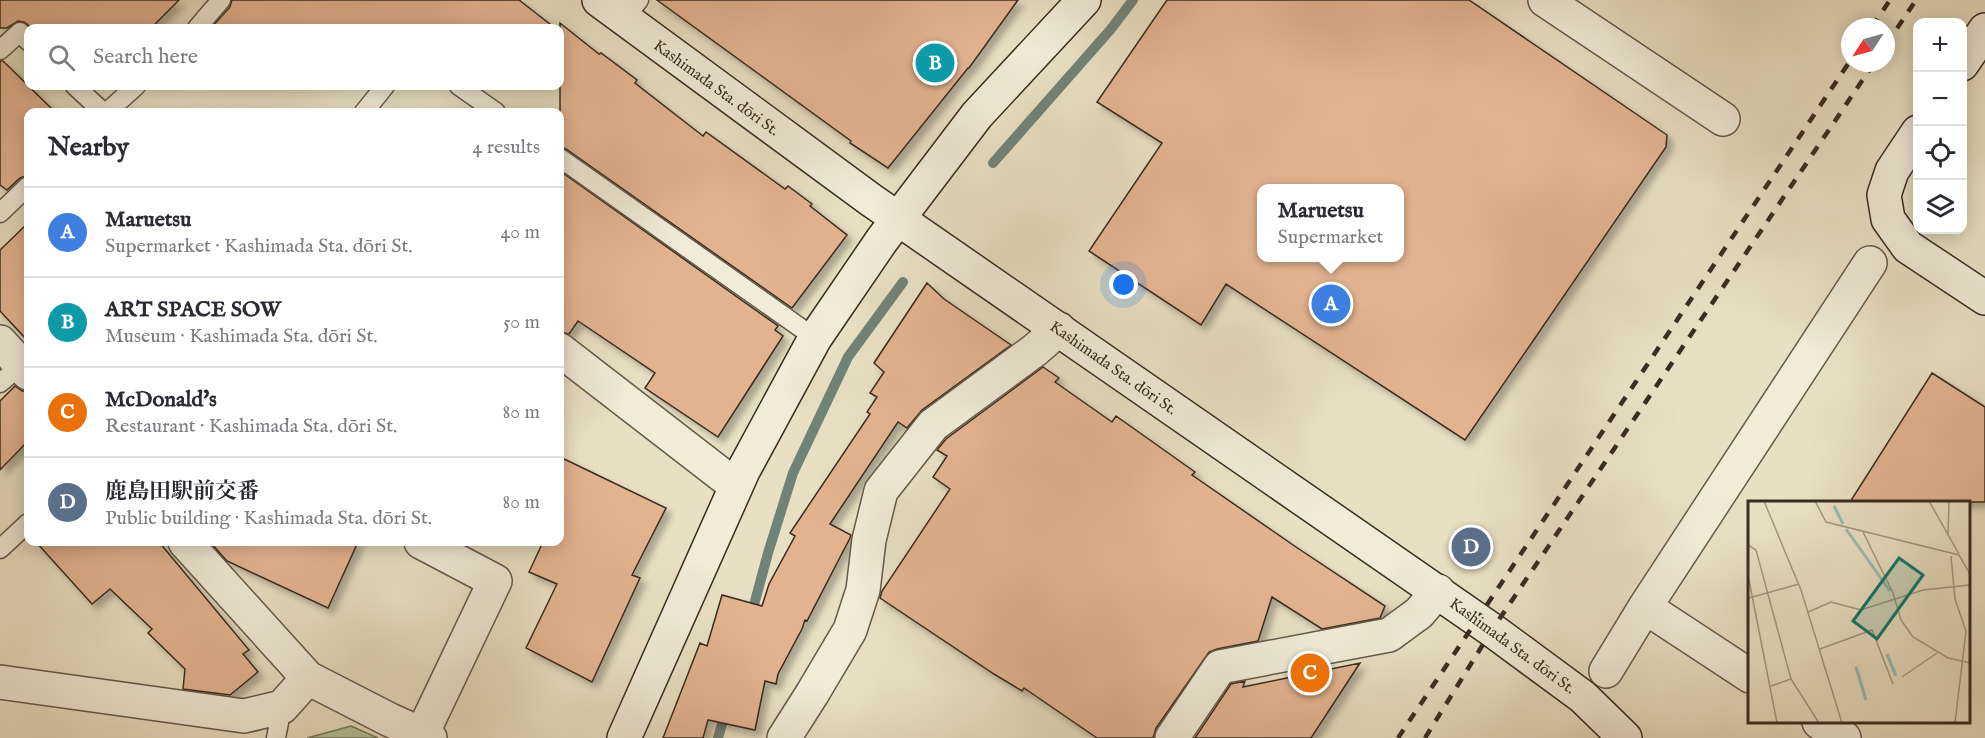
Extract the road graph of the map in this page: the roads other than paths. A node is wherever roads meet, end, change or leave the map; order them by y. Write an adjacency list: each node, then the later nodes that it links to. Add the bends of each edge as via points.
1 (221, 0): 5 (lane)
2 (1084, 0): 23 (street, via 977,115)
3 (1545, 0): 18 (street)
4 (621, 6): 23 (street, Kashimada Sta. dōri St.)
5 (200, 24)
6 (1985, 30): 9 (street)
7 (24, 36): 8 (lane, via 20,32)
8 (0, 50)
9 (1967, 57)
10 (80, 90): 14 (lane)
11 (131, 90): 15 (lane)
12 (382, 90): 16 (lane)
13 (465, 90): 17 (lane)
14 (100, 108)
15 (110, 108)
16 (367, 108)
17 (490, 108)
18 (1723, 119)
19 (1913, 138): 25 (street, via 1892,171 1884,195 1888,219 1908,247)
20 (564, 161): 27 (lane)
21 (24, 190): 22 (lane)
22 (0, 213)
23 (898, 218): 26 (street, Kashimada Sta. dōri St.); 27 (street)
24 (1869, 262): 35 (street)
25 (1985, 298)
26 (1059, 329): 34 (street, Kashimada Sta. dōri St.); 44 (street, via 933,425 881,491 869,540 863,590 850,630)
27 (815, 338): 29 (street)
28 (564, 353): 29 (street)
29 (736, 486): 43 (street)
30 (24, 528): 33 (lane)
31 (188, 546): 38 (street)
32 (429, 546): 42 (street, via 495,581)
33 (0, 549)
34 (1438, 591): 45 (street, via 1419,613 1389,635 1220,667); 46 (street, Kashimada Sta. dōri St., via 1583,697)
35 (1645, 607): 36 (street); 37 (street)
36 (1606, 671)
37 (1748, 675)
38 (308, 678): 40 (street); 42 (street)
39 (0, 682): 40 (street)
40 (279, 722)
41 (1821, 723): 47 (street)
42 (426, 736)
43 (624, 738)
44 (784, 738)
45 (1172, 738)
46 (1625, 738)
47 (1844, 738)

